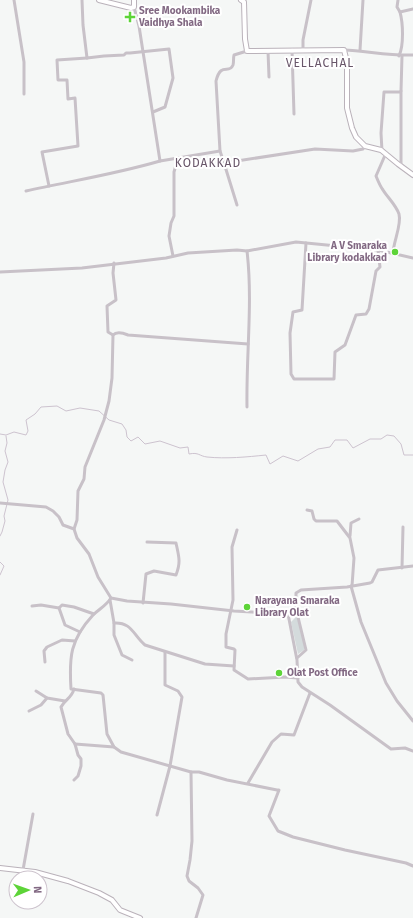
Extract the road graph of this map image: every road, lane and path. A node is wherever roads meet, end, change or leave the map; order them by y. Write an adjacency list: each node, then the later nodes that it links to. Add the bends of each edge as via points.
1 (14, 0): 25 (street, via 24,62)
2 (82, 0): 22 (street)
3 (99, 0): 8 (main road)
4 (134, 0): 10 (main road)
5 (311, 0): 14 (street)
6 (363, 0): 16 (street)
7 (398, 0): 12 (street, via 397,7)
8 (106, 1): 10 (main road)
9 (243, 1): 18 (main road)
10 (134, 7): 17 (street)
11 (413, 9): 12 (street)
12 (400, 12): 21 (street)
13 (292, 50): 14 (main road); 19 (main road); 27 (street)
14 (302, 50): 15 (main road)
15 (344, 50): 16 (street); 28 (main road, via 347,62 347,108 356,137)
16 (360, 50): 21 (street)
17 (143, 51): 22 (street, via 126,53 124,56); 26 (street); 26 (street, via 169,49 173,78 169,95 165,107)
18 (247, 51): 19 (main road); 29 (street, via 234,56 229,70 218,73 216,81)
19 (268, 51): 23 (street)
20 (413, 55): 21 (street)
21 (401, 56): 24 (street)
22 (86, 58): 36 (street, via 57,60 58,80 67,80 68,99 75,98 78,146 42,152)
23 (269, 77)
24 (401, 91): 30 (street, via 384,92 381,133); 34 (street)
25 (24, 94)
26 (153, 112): 32 (street)
27 (294, 114)
28 (365, 146): 30 (main road); 33 (street, via 363,150 315,149)
29 (220, 151): 31 (street); 33 (street)
30 (384, 152): 34 (main road); 42 (street, via 376,176 381,189 399,214)
31 (178, 158): 32 (street); 43 (street, via 174,172 174,216 169,236)
32 (160, 161): 36 (street, via 133,170)
33 (224, 163): 38 (street)
34 (401, 167): 35 (main road)
35 (413, 175)
36 (49, 186): 37 (street)
37 (26, 192)
38 (237, 205)
39 (306, 243): 40 (street, via 296,242); 41 (street); 41 (street, via 302,310 293,312 290,324 291,374 294,380 334,378 335,352 345,345 356,315 366,314 370,309 376,271 380,267)
40 (247, 250): 43 (street); 48 (street)
41 (378, 250): 42 (street)
42 (393, 254): 44 (street)
43 (173, 256): 45 (street)
44 (412, 259)
45 (114, 264): 46 (street); 47 (street, via 116,300 108,306 107,315 108,332)
46 (0, 272)
47 (113, 335): 48 (street, via 120,333); 54 (street, via 112,387 105,417 78,491 77,520)
48 (248, 344): 49 (street)
49 (247, 407)
50 (0, 503): 54 (street, via 46,507 59,517 63,525)
51 (307, 510): 56 (street, via 312,511 316,521 337,521)
52 (359, 519): 56 (street, via 351,523)
53 (403, 527): 59 (street)
54 (74, 529): 61 (street)
55 (237, 530): 65 (street, via 232,547)
56 (350, 538): 60 (street, via 354,558)
57 (147, 542): 62 (street, via 176,543 180,565 176,575 154,571 146,574)
58 (413, 566): 59 (street)
59 (402, 568): 60 (street, via 378,570 371,582)
60 (352, 586): 66 (street, via 297,591); 84 (street, via 361,622 386,683)
61 (110, 599): 62 (street); 67 (street); 69 (street)
62 (143, 603): 65 (street)
63 (32, 606): 64 (street)
64 (60, 608): 67 (street, via 62,605 74,607); 70 (street, via 65,625)
65 (231, 610): 68 (street); 76 (street, via 226,647 235,650)
66 (294, 611): 68 (street); 73 (street, via 298,617 306,650)
67 (94, 614): 70 (street)
68 (288, 614): 73 (street)
69 (114, 623): 72 (street, via 121,622 131,628 145,645); 74 (street, via 114,635 122,655)
70 (80, 632): 71 (street)
71 (75, 641): 75 (street, via 62,640 47,647 44,651); 78 (street, via 70,669 70,689)
72 (165, 652): 76 (street, via 206,664); 88 (street, via 165,685 182,697)
73 (297, 658): 77 (street)
74 (132, 660)
75 (45, 662)
76 (234, 666): 77 (street, via 234,670 248,679)
77 (298, 678): 80 (street, via 302,687)
78 (74, 689): 82 (street); 86 (street, via 101,693 107,734)
79 (36, 691): 81 (street)
80 (310, 693): 87 (street, via 391,749 405,748); 91 (street, via 294,735 281,734 272,742)
81 (47, 698): 82 (street); 83 (street, via 41,705)
82 (65, 701): 85 (street, via 61,707 68,734)
83 (29, 711)
84 (413, 721)
85 (75, 744): 86 (street); 90 (street, via 81,766)
86 (114, 747): 88 (street, via 121,752)
87 (413, 751)
88 (170, 766): 89 (street); 93 (street)
89 (192, 772): 91 (street); 99 (street, via 192,841 187,876 202,895)
90 (74, 780)
91 (248, 783): 94 (street, via 279,790 269,816 278,831 310,842)
92 (33, 814): 96 (street)
93 (157, 815)
94 (413, 866)
95 (0, 868): 96 (main road)
96 (23, 870)
97 (48, 875): 98 (main road, via 99,893 112,900 120,910)
98 (140, 918)
99 (196, 918)

